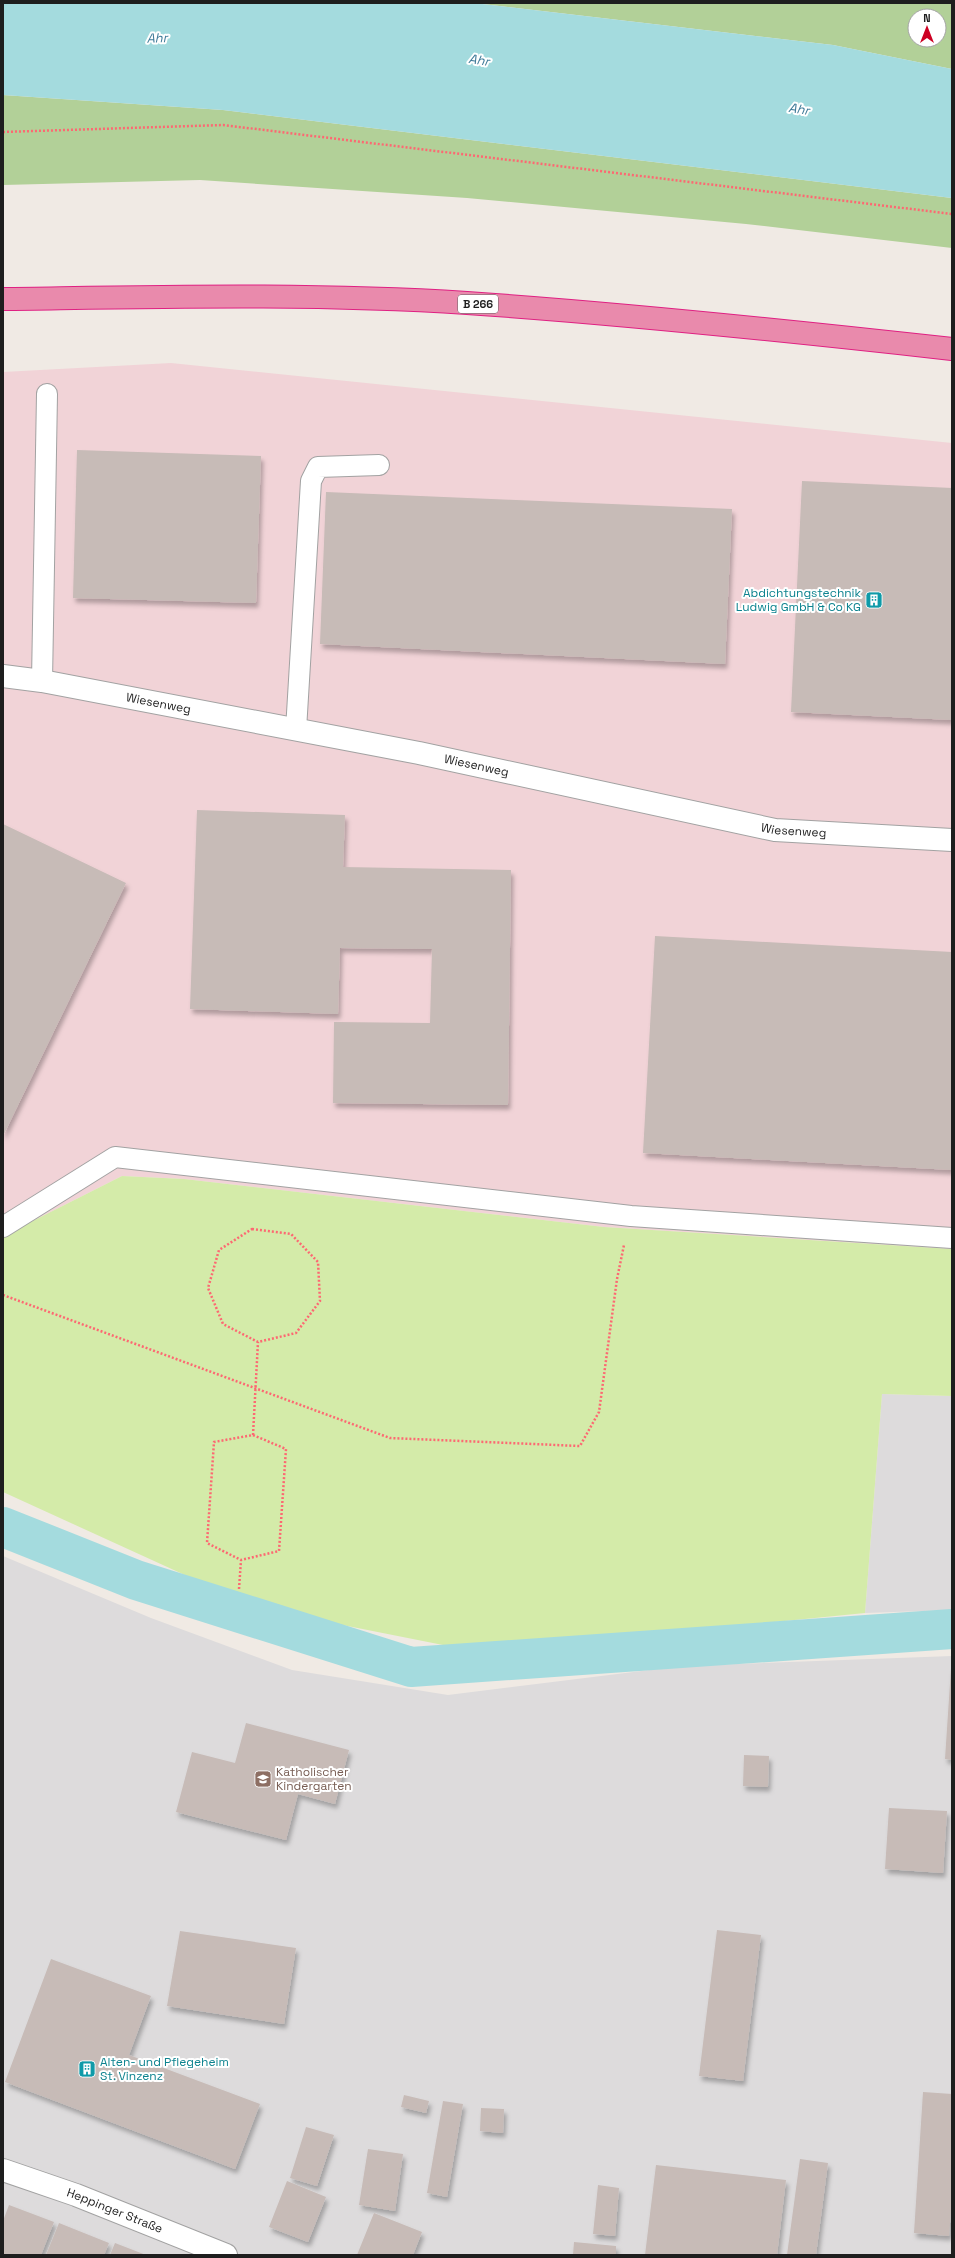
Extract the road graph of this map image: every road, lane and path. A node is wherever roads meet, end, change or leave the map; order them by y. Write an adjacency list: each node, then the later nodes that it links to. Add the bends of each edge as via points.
1 (3, 132): 2 (path, via 223,125)
2 (952, 214)
3 (3, 299): 4 (highway, B 266, via 238,296 465,303 733,325)
4 (952, 349)
5 (47, 394): 8 (lane)
6 (379, 464): 9 (lane, via 318,467 311,480)
7 (3, 676): 8 (street, Wiesenweg)
8 (42, 681): 9 (street, Wiesenweg)
9 (296, 730): 10 (street, Wiesenweg, via 419,753 775,830)
10 (952, 840)
11 (631, 1216): 12 (lane, via 115,1157); 13 (lane); 16 (path, via 617,1279 598,1412 580,1446 390,1438)
12 (3, 1227)
13 (952, 1238)
14 (3, 1295): 16 (path)
15 (258, 1342): 15 (path, via 223,1324 208,1288 219,1250 252,1229 291,1234 318,1262 320,1301 296,1333); 16 (path)
16 (255, 1388): 17 (path)
17 (252, 1435): 18 (path, via 286,1449 279,1550); 18 (path, via 214,1442 207,1543)
18 (241, 1560): 19 (path)
19 (239, 1589)
20 (3, 2170): 21 (street, Heppinger Straße, via 76,2195)
21 (226, 2255)

